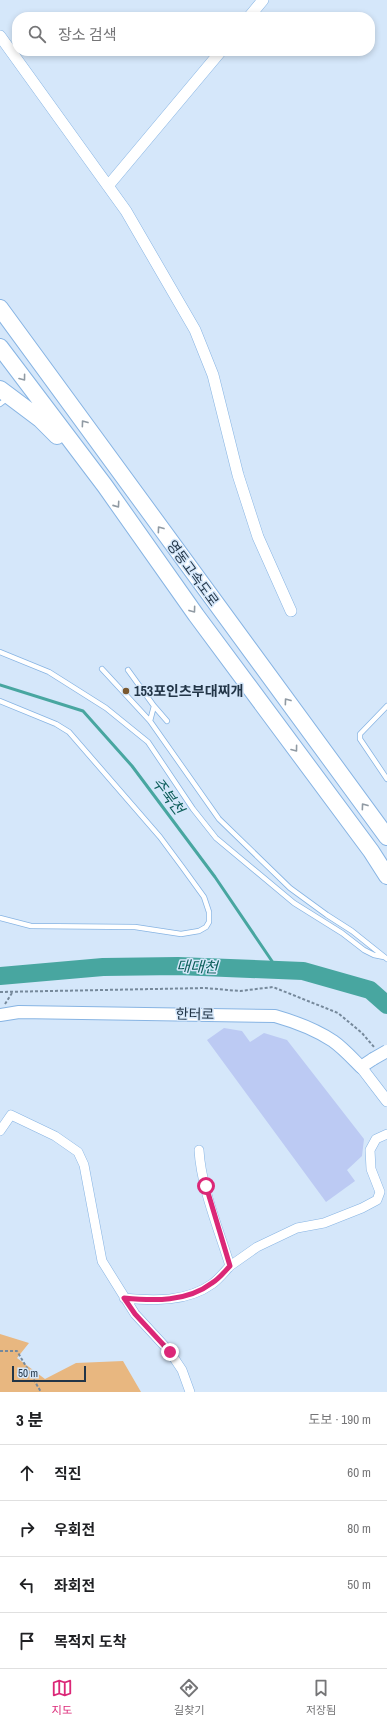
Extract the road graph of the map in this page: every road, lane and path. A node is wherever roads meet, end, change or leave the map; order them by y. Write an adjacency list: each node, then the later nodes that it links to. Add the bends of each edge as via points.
1 (263, 0): 2 (street)
2 (253, 12)
3 (0, 36): 4 (street)
4 (12, 53)
5 (14, 56): 7 (street)
6 (217, 56): 7 (street)
7 (108, 186): 12 (street, via 126,211 195,330 213,375 238,475 258,537)
8 (0, 308): 22 (highway, 영동고속도로, one-way to 8)
9 (0, 347): 11 (highway, 영동고속도로, one-way to 11)
10 (1, 398): 11 (highway, via 40,419)
11 (104, 486): 23 (highway, 영동고속도로, one-way to 23)
12 (291, 611)
13 (0, 652): 25 (lane, via 49,672 106,708 148,742 192,808 216,838 294,902 364,950)
14 (102, 669): 19 (lane)
15 (128, 670): 17 (lane)
16 (0, 702): 24 (lane, via 56,724 69,732 160,837 183,868 204,897 209,922 199,931 181,934 135,927 31,926)
17 (154, 706): 19 (lane); 20 (lane)
18 (387, 706): 21 (lane, via 360,734 360,739)
19 (150, 721): 25 (lane, via 219,819 290,888)
20 (167, 721)
21 (387, 779)
22 (387, 837)
23 (387, 876)
24 (0, 918)
25 (386, 958)
26 (0, 992): 28 (path, via 205,988 240,991 273,987 338,1013 362,1033)
27 (0, 1015): 29 (main road, 한터로, via 19,1012 275,1016 301,1024 324,1036)
28 (379, 1053): 29 (main road)
29 (361, 1067): 30 (street)
30 (387, 1101)
31 (0, 1131): 35 (street, via 11,1115 55,1136 78,1152 84,1165 102,1261)
32 (387, 1134): 34 (street, via 376,1139 370,1150 371,1169 380,1192 377,1200 324,1223 297,1228 257,1247)
33 (199, 1150): 34 (street, via 199,1162)
34 (230, 1266): 35 (street, via 212,1284 192,1294 172,1300)
35 (124, 1298): 38 (street, via 135,1314 170,1352 182,1370)
36 (0, 1351): 37 (path, via 17,1351)
37 (41, 1392)
38 (190, 1392)

